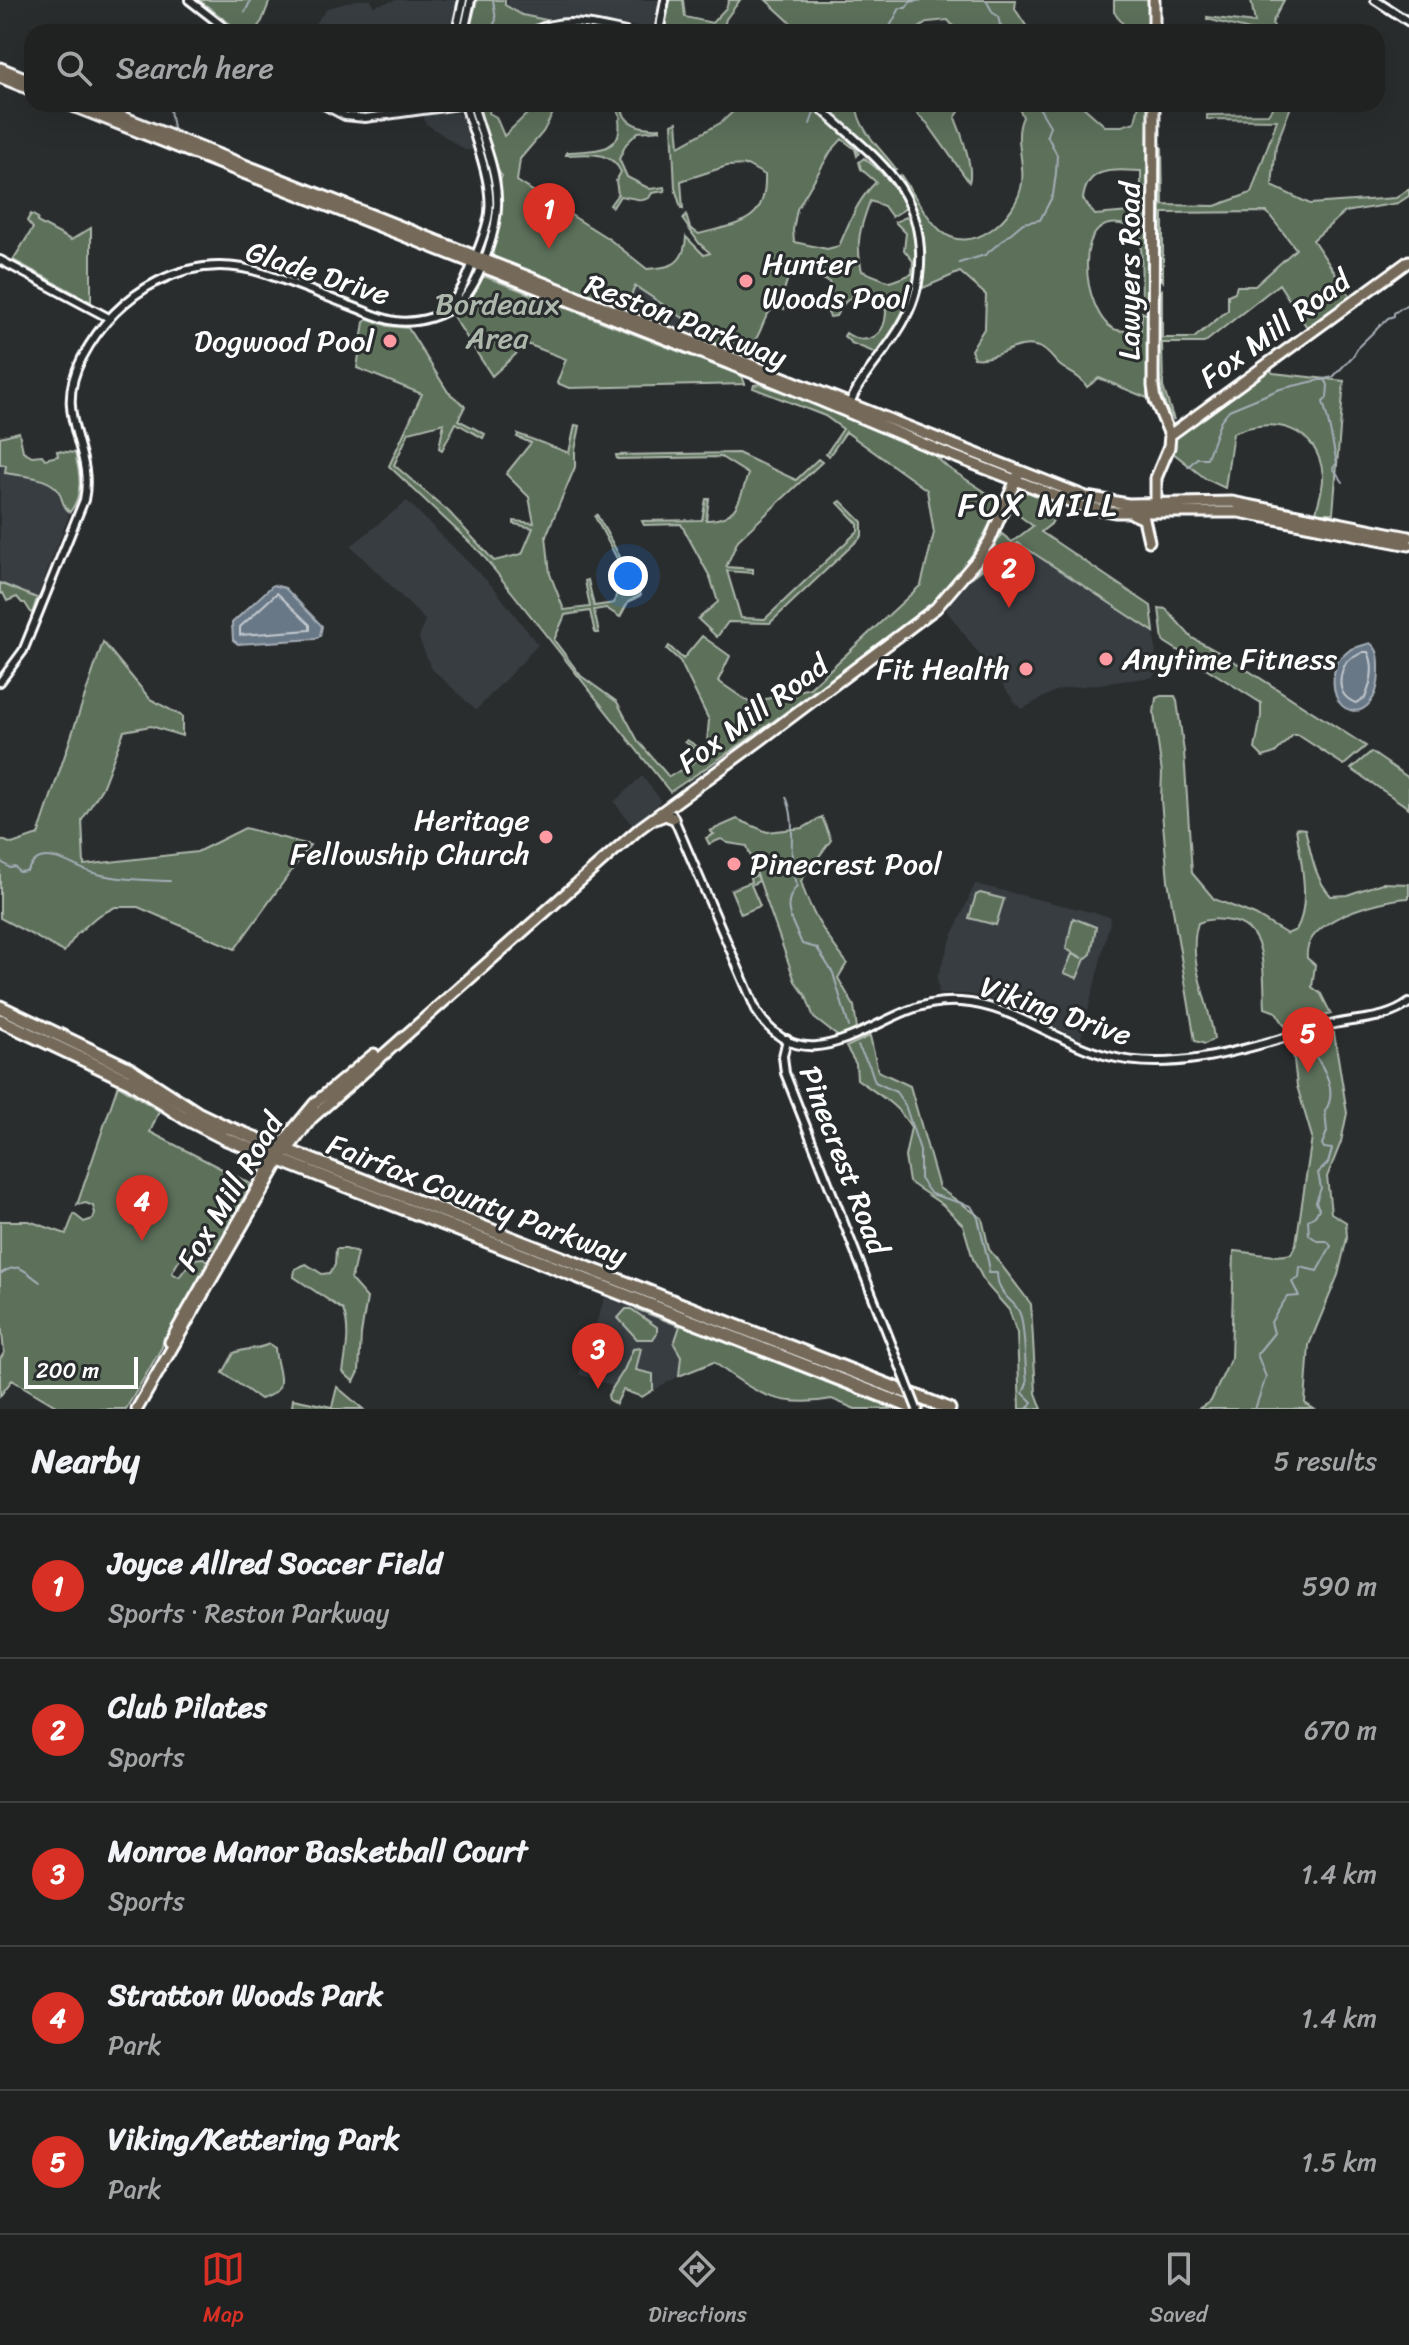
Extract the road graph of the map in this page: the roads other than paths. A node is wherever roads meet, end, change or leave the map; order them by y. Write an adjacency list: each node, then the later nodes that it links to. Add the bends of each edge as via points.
1 (189, 0): 8 (street)
2 (463, 0): 9 (street)
3 (471, 0): 10 (street)
4 (665, 0): 13 (street)
5 (1154, 0): 14 (main road)
6 (1375, 0): 7 (street)
7 (1409, 22)
8 (220, 24)
9 (458, 24)
10 (466, 24)
11 (558, 24): 12 (street)
12 (585, 24)
13 (660, 24)
14 (1154, 24)
15 (0, 68): 17 (main road)
16 (0, 77): 18 (main road)
17 (24, 78)
18 (24, 87)
19 (89, 112): 28 (main road, Reston Parkway)
20 (110, 112): 28 (main road, Reston Parkway)
21 (336, 112): 22 (street, via 360,118)
22 (405, 112)
23 (467, 112): 28 (street, Glade Drive, via 490,197)
24 (475, 112): 28 (street, Glade Drive, via 497,194 496,222)
25 (824, 112): 31 (street, via 897,182 913,212 920,244 919,280 909,312 862,377)
26 (1154, 112): 32 (main road, Lawyers Road, via 1153,386)
27 (0, 260): 30 (street)
28 (478, 261): 30 (street, Glade Drive, via 444,311 418,321 391,320 263,272 221,266 188,269 158,280); 31 (main road, Reston Parkway)
29 (1409, 261): 32 (main road, Fox Mill Road)
30 (109, 318): 39 (street, Glade Drive, via 82,358 72,388 72,421 86,475 83,503 23,651)
31 (849, 407): 33 (main road, Reston Parkway)
32 (1170, 435): 34 (main road, via 1151,475)
33 (1017, 476): 34 (main road, Reston Parkway, via 1098,500); 35 (main road, Reston Parkway, via 1082,506); 40 (main road, Fox Mill Road, via 984,550 936,608)
34 (1152, 508): 35 (main road, Reston Parkway); 36 (main road, via 1232,502); 38 (main road, via 1239,512)
35 (1126, 513): 37 (main road, via 1144,519)
36 (1409, 537)
37 (1149, 541)
38 (1409, 545)
39 (0, 682)
40 (668, 806): 41 (street, Pinecrest Road); 42 (main road, Fox Mill Road)
41 (673, 818): 42 (main road, via 665,815); 47 (street, Pinecrest Road, via 757,1012)
42 (648, 822): 43 (main road, Fox Mill Road)
43 (479, 969): 49 (main road, Fox Mill Road); 50 (main road, Fox Mill Road, via 324,1105)
44 (1409, 1003): 47 (street, Viking Drive, via 1374,1019 1214,1055 1154,1062 1106,1056 996,1009 956,1002 918,1007 836,1044 813,1046)
45 (0, 1007): 50 (highway, Fairfax County Parkway, via 130,1069)
46 (0, 1020): 50 (highway, Fairfax County Parkway, via 129,1081 215,1134)
47 (787, 1039): 53 (street, Pinecrest Road, bridge, via 785,1073)
48 (328, 1076): 49 (main road)
49 (346, 1078): 50 (main road, Fox Mill Road, via 305,1114)
50 (280, 1154): 51 (main road, Fox Mill Road); 52 (main road, Fox Mill Road); 53 (highway, Fairfax County Parkway); 54 (highway, Fairfax County Parkway)
51 (131, 1409)
52 (137, 1409)
53 (916, 1409)
54 (949, 1409)

